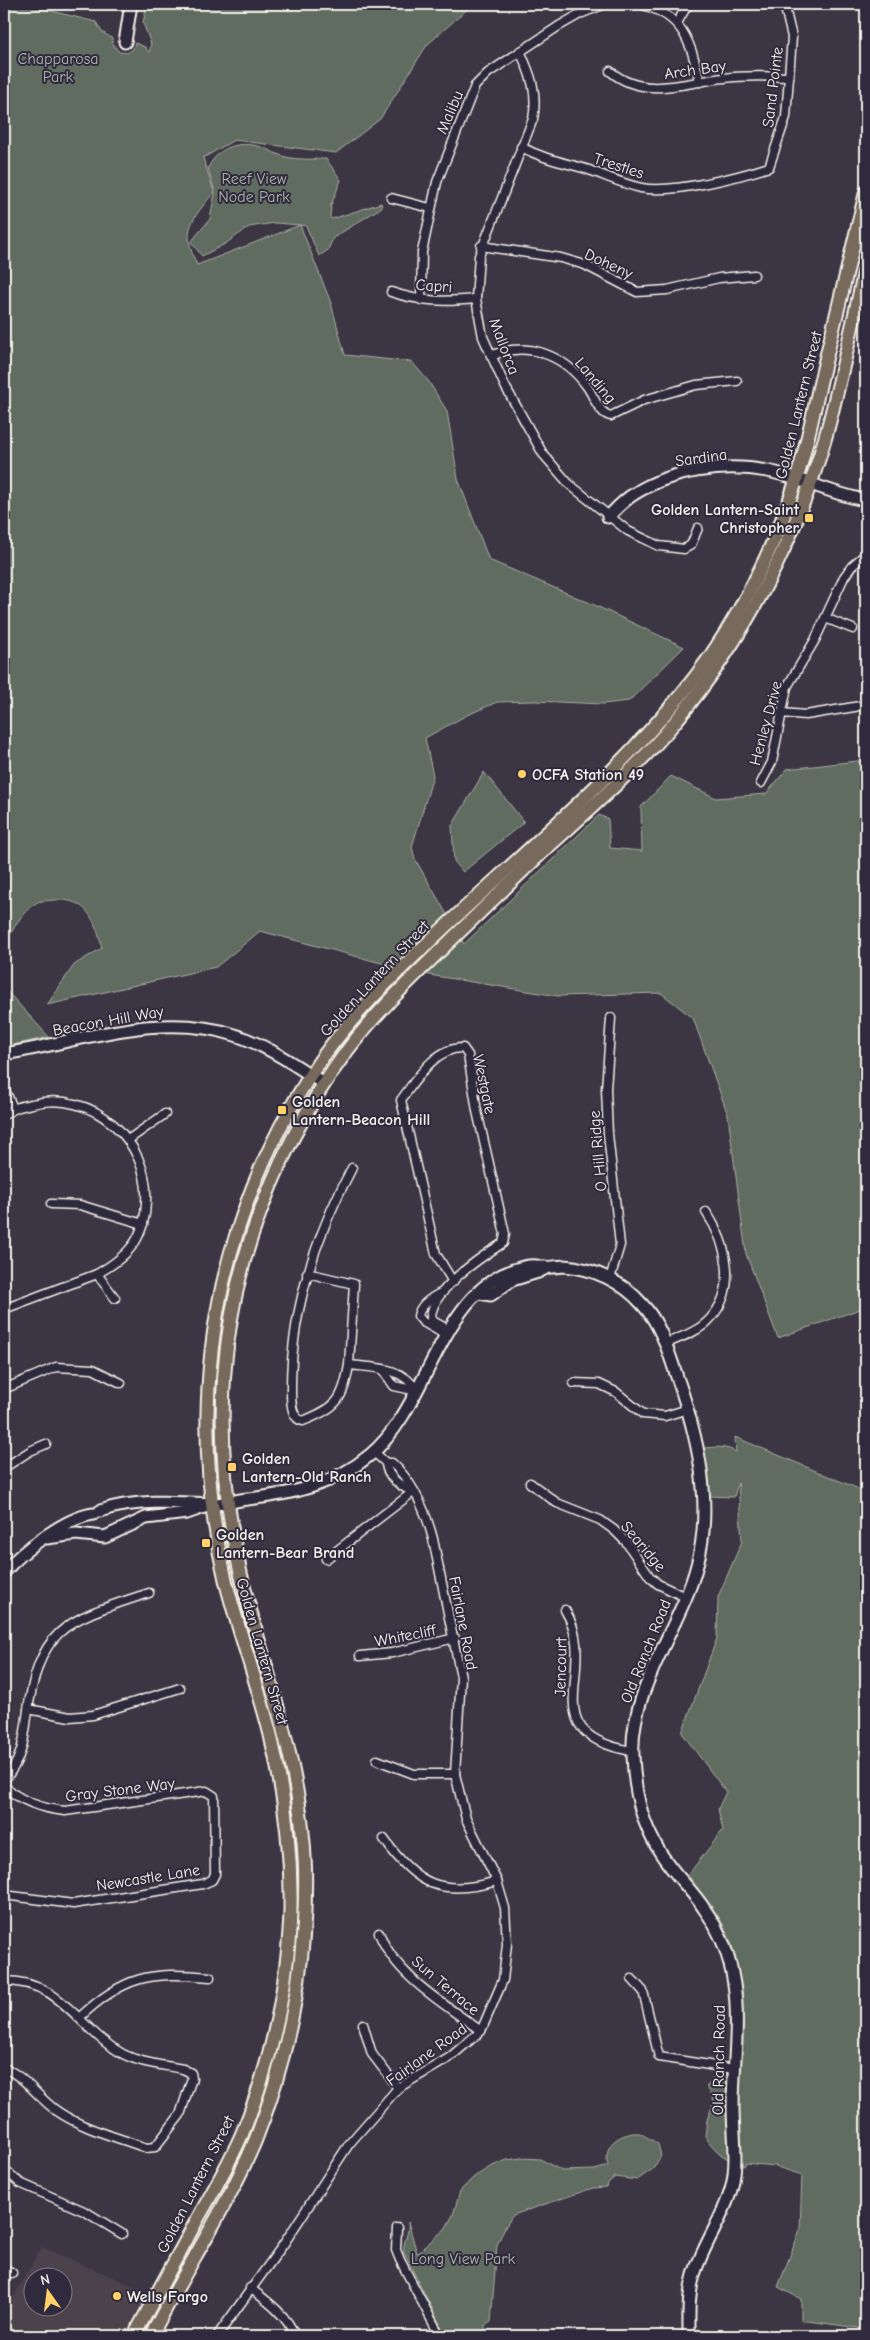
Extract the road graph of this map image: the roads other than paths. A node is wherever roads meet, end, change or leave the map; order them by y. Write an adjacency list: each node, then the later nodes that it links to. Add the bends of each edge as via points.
1 (131, 4): 7 (street)
2 (605, 4): 8 (street, Malibu, via 580,14)
3 (639, 4): 6 (street, via 666,13)
4 (688, 4): 6 (street)
5 (786, 8): 10 (street, Sand Pointe, via 792,37)
6 (677, 24): 11 (street, via 688,40)
7 (125, 42)
8 (520, 51): 12 (street, Mallorca, via 531,74 536,103); 16 (street, Malibu, via 475,86)
9 (610, 71): 11 (street, Arch Bay, via 624,82 655,88)
10 (789, 77): 11 (street, Arch Bay, via 736,76); 13 (street, Sand Pointe, via 786,116)
11 (700, 82)
12 (521, 147): 13 (street, Trestles, via 551,161 640,188 659,190); 17 (street, Mallorca)
13 (769, 167)
14 (866, 192): 25 (main road, Golden Lantern Street)
15 (391, 198): 16 (street)
16 (430, 208): 22 (street, Malibu, via 422,252)
17 (481, 246): 19 (street, Doheny, via 561,258 585,265 637,292); 21 (street, Mallorca)
18 (866, 265): 26 (main road, Golden Lantern Street, via 826,436)
19 (754, 275)
20 (391, 292): 22 (street, Capri)
21 (476, 299): 22 (street, Capri); 23 (street, Mallorca, via 483,337)
22 (421, 300)
23 (491, 356): 24 (street, Landing, via 512,349 550,355 576,373 603,413 611,416 644,400 696,385); 28 (street, Mallorca, via 543,454 569,484)
24 (737, 381)
25 (797, 480): 26 (street, Sardina); 28 (street, Sardina, via 751,469 700,471 674,477 635,493); 38 (main road, Golden Lantern Street, via 762,566 715,649 681,694 590,792 403,966 357,1015)
26 (809, 484): 27 (street, Sardina); 39 (main road, Golden Lantern Street, via 770,582 719,664 678,719 648,754 414,976 366,1028)
27 (866, 500)
28 (608, 516): 29 (street, Mallorca, via 644,540 673,549 684,550 691,545)
29 (698, 528)
30 (866, 554): 31 (street, Henley Drive, via 844,577)
31 (826, 618): 32 (street); 34 (street, Henley Drive, via 787,687)
32 (853, 629)
33 (866, 705): 34 (street, via 806,715)
34 (781, 713): 35 (street, Henley Drive, via 772,762)
35 (761, 782)
36 (611, 1018): 51 (street, O Hill Ridge, via 607,1116 620,1245)
37 (4, 1054): 38 (street, Beacon Hill Way, via 139,1028 194,1025 243,1038)
38 (310, 1075): 39 (street, Beacon Hill Way); 73 (main road, Golden Lantern Street, via 252,1190 237,1230 221,1294 208,1388)
39 (324, 1084): 72 (main road, Golden Lantern Street, via 275,1174 241,1274 227,1348 222,1398)
40 (4, 1088): 41 (street)
41 (13, 1108): 43 (street); 44 (street, via 45,1100 72,1103 110,1119)
42 (165, 1114): 44 (street)
43 (4, 1115)
44 (128, 1140): 48 (street, via 146,1175)
45 (352, 1168): 49 (street, via 328,1215)
46 (51, 1204): 48 (street, via 80,1204)
47 (706, 1212): 57 (street, via 718,1230 724,1250 728,1275 725,1290 709,1320)
48 (143, 1224): 50 (street, via 136,1242 125,1254)
49 (307, 1273): 58 (street, via 354,1284); 58 (street, via 297,1313 291,1366 292,1409 300,1421 336,1405 346,1387)
50 (97, 1274): 54 (street); 55 (street)
51 (610, 1279): 56 (street, Old Ranch Road, via 564,1266 546,1268 512,1280 491,1294 480,1293 458,1314); 57 (street, Old Ranch Road, via 644,1306)
52 (453, 1282): 52 (street, Westgate, via 471,1263 503,1243 505,1234 468,1055 463,1048 452,1048 425,1068 401,1100 436,1254); 53 (street, Westgate)
53 (443, 1292): 56 (street, Westgate, via 432,1309 432,1320); 56 (street, Westgate, via 433,1296 419,1310 418,1316 423,1322)
54 (115, 1298)
55 (4, 1309)
56 (447, 1332): 65 (street, Old Ranch Road)
57 (665, 1344): 66 (street, Old Ranch Road)
58 (349, 1365): 59 (street)
59 (382, 1368): 60 (street); 61 (street)
60 (394, 1371): 61 (street); 65 (street)
61 (390, 1380): 65 (street, via 396,1387)
62 (121, 1383): 64 (street, via 93,1370 56,1367)
63 (574, 1383): 66 (street, via 599,1384 616,1392 643,1414 665,1416)
64 (4, 1389)
65 (417, 1391): 68 (street, Old Ranch Road, via 405,1414)
66 (688, 1409): 78 (street, Old Ranch Road, via 699,1455 703,1511 698,1564)
67 (46, 1444): 69 (street, via 30,1450)
68 (374, 1452): 71 (street, Fairlane Road, via 386,1463 386,1468 400,1486); 72 (street, Old Ranch Road, via 344,1474 319,1486)
69 (4, 1468)
70 (530, 1482): 78 (street, Searidge, via 558,1503 600,1520 614,1530 650,1577)
71 (413, 1492): 75 (street); 80 (street, Fairlane Road, via 428,1522)
72 (227, 1502): 73 (street, Old Ranch Road); 110 (main road, Golden Lantern Street, via 236,1556 284,1727 297,1786 305,1862 303,1939 290,2030 280,2070 256,2136 229,2194)
73 (213, 1504): 74 (street, via 187,1514 146,1518 105,1537 76,1534); 74 (street, via 198,1501 135,1504 96,1512 61,1526); 109 (main road, Golden Lantern Street, via 227,1585 272,1739 283,1796 289,1861 287,1956 272,2044 242,2134)
74 (47, 1538): 76 (street)
75 (326, 1559)
76 (4, 1572)
77 (149, 1594): 83 (street, via 83,1616 59,1632 36,1669)
78 (685, 1597): 84 (street, Old Ranch Road, via 642,1695 632,1733)
79 (565, 1610): 84 (street, Jencourt, via 576,1632 577,1674 573,1701 578,1722 584,1733 595,1741)
80 (455, 1638): 81 (street, Whitecliff, via 392,1653); 86 (street, Fairlane Road, via 461,1677)
81 (360, 1656)
82 (180, 1688): 83 (street, via 93,1715 70,1717)
83 (28, 1709): 87 (street, via 22,1750)
84 (632, 1751): 101 (street, Old Ranch Road, via 638,1801 651,1836 665,1860 706,1911 726,1954 736,2001)
85 (377, 1760): 86 (street, via 414,1774)
86 (455, 1774): 91 (street, Fairlane Road, via 466,1819)
87 (4, 1780)
88 (4, 1786): 89 (street, Gray Stone Way, via 25,1801 50,1810 65,1811 206,1791)
89 (214, 1796): 92 (street, Newcastle Lane, via 215,1874 212,1880 73,1904)
90 (384, 1839): 91 (street, via 398,1859 421,1880 446,1888 475,1887)
91 (497, 1880): 99 (street, Fairlane Road, via 505,1908 507,1944 503,1980)
92 (4, 1895)
93 (379, 1933): 99 (street, Sun Terrace, via 406,1973)
94 (210, 1977): 97 (street, via 182,1974 143,1977 112,1991)
95 (632, 1979): 101 (street, via 643,1991 659,2057)
96 (4, 1981): 97 (street, via 23,1982 48,1992 69,2006)
97 (78, 2018): 100 (street, via 123,2054 191,2073 180,2115 155,2148 146,2148 72,2120 15,2073)
98 (363, 2024): 102 (street, via 372,2054)
99 (481, 2031): 102 (street, Fairlane Road, via 449,2058)
100 (4, 2068)
101 (734, 2068): 114 (street, Old Ranch Road, via 735,2168 726,2204 694,2277 689,2300)
102 (398, 2088): 108 (street, Fairlane Road, via 349,2144 283,2245)
103 (4, 2169): 105 (street, via 20,2183 86,2212)
104 (397, 2228): 113 (street, via 396,2250)
105 (122, 2234)
106 (4, 2268): 107 (street)
107 (12, 2273)
108 (250, 2288): 111 (street, Fairlane Road); 112 (street, via 274,2306)
109 (134, 2336)
110 (151, 2336)
111 (217, 2336)
112 (295, 2336)
113 (440, 2336)
114 (689, 2336)

